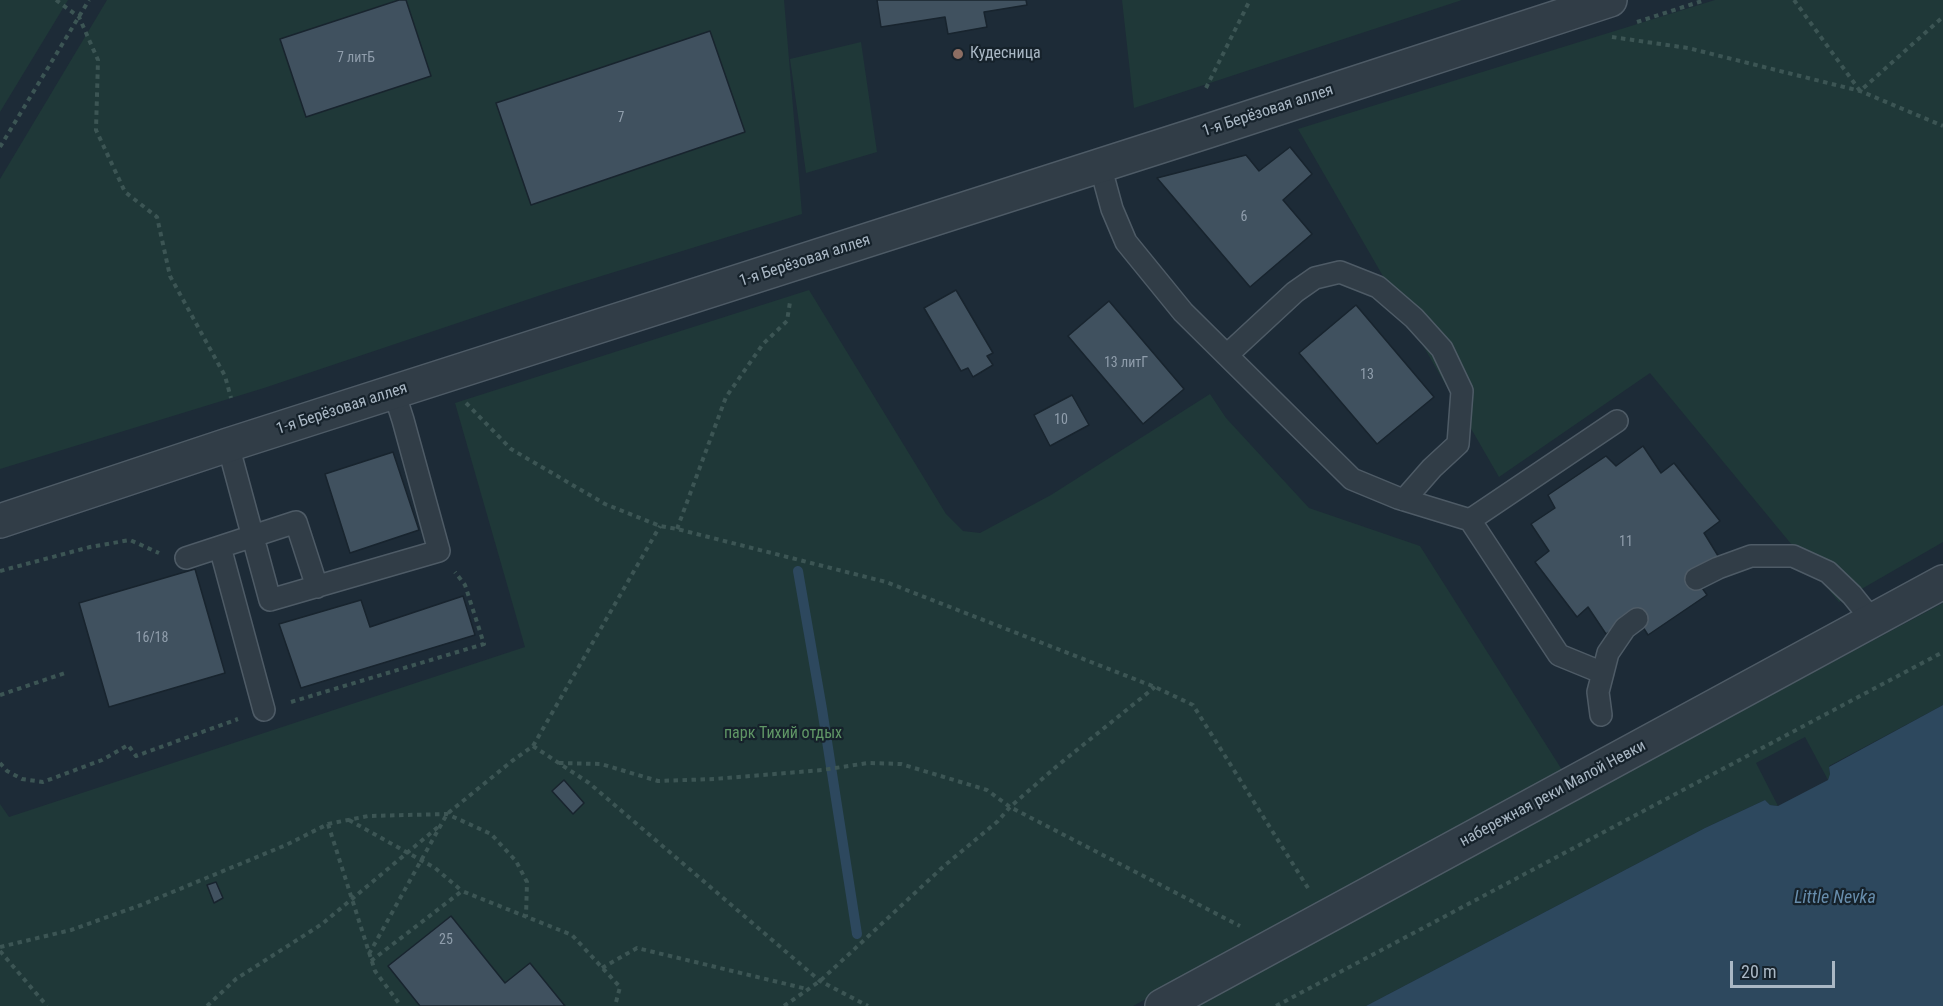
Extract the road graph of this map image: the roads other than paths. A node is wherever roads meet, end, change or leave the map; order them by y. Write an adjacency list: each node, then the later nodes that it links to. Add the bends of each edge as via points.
1 (1610, 0): 2 (street, 1-я Берёзовая аллея)
2 (1101, 165): 3 (lane, via 1126,242 1183,312); 4 (street, 1-я Берёзовая аллея)
3 (1227, 355): 7 (lane, via 1352,479); 7 (lane, via 1294,292 1315,278 1340,272 1378,287 1442,349 1462,391 1458,444)
4 (393, 392): 6 (street, 1-я Берёзовая аллея); 15 (lane, via 439,551)
5 (1617, 421): 8 (lane)
6 (228, 445): 9 (street, 1-я Берёзовая аллея); 10 (lane)
7 (1404, 500): 8 (lane)
8 (1470, 520): 20 (lane, via 1559,655)
9 (0, 521)
10 (253, 536): 11 (lane); 15 (lane, via 296,522); 16 (lane)
11 (220, 547): 12 (lane); 17 (lane)
12 (186, 558)
13 (1696, 579): 19 (lane, via 1751,556 1793,556 1828,572)
14 (1943, 582): 19 (street, набережная реки Малой Невки)
15 (317, 587): 16 (lane)
16 (270, 600): 17 (lane)
17 (237, 611): 21 (lane)
18 (1637, 618): 20 (lane, via 1608,653)
19 (1873, 621): 23 (street, набережная реки Малой Невки)
20 (1603, 673): 22 (lane, via 1598,692)
21 (264, 710)
22 (1601, 715)
23 (1162, 1006)

